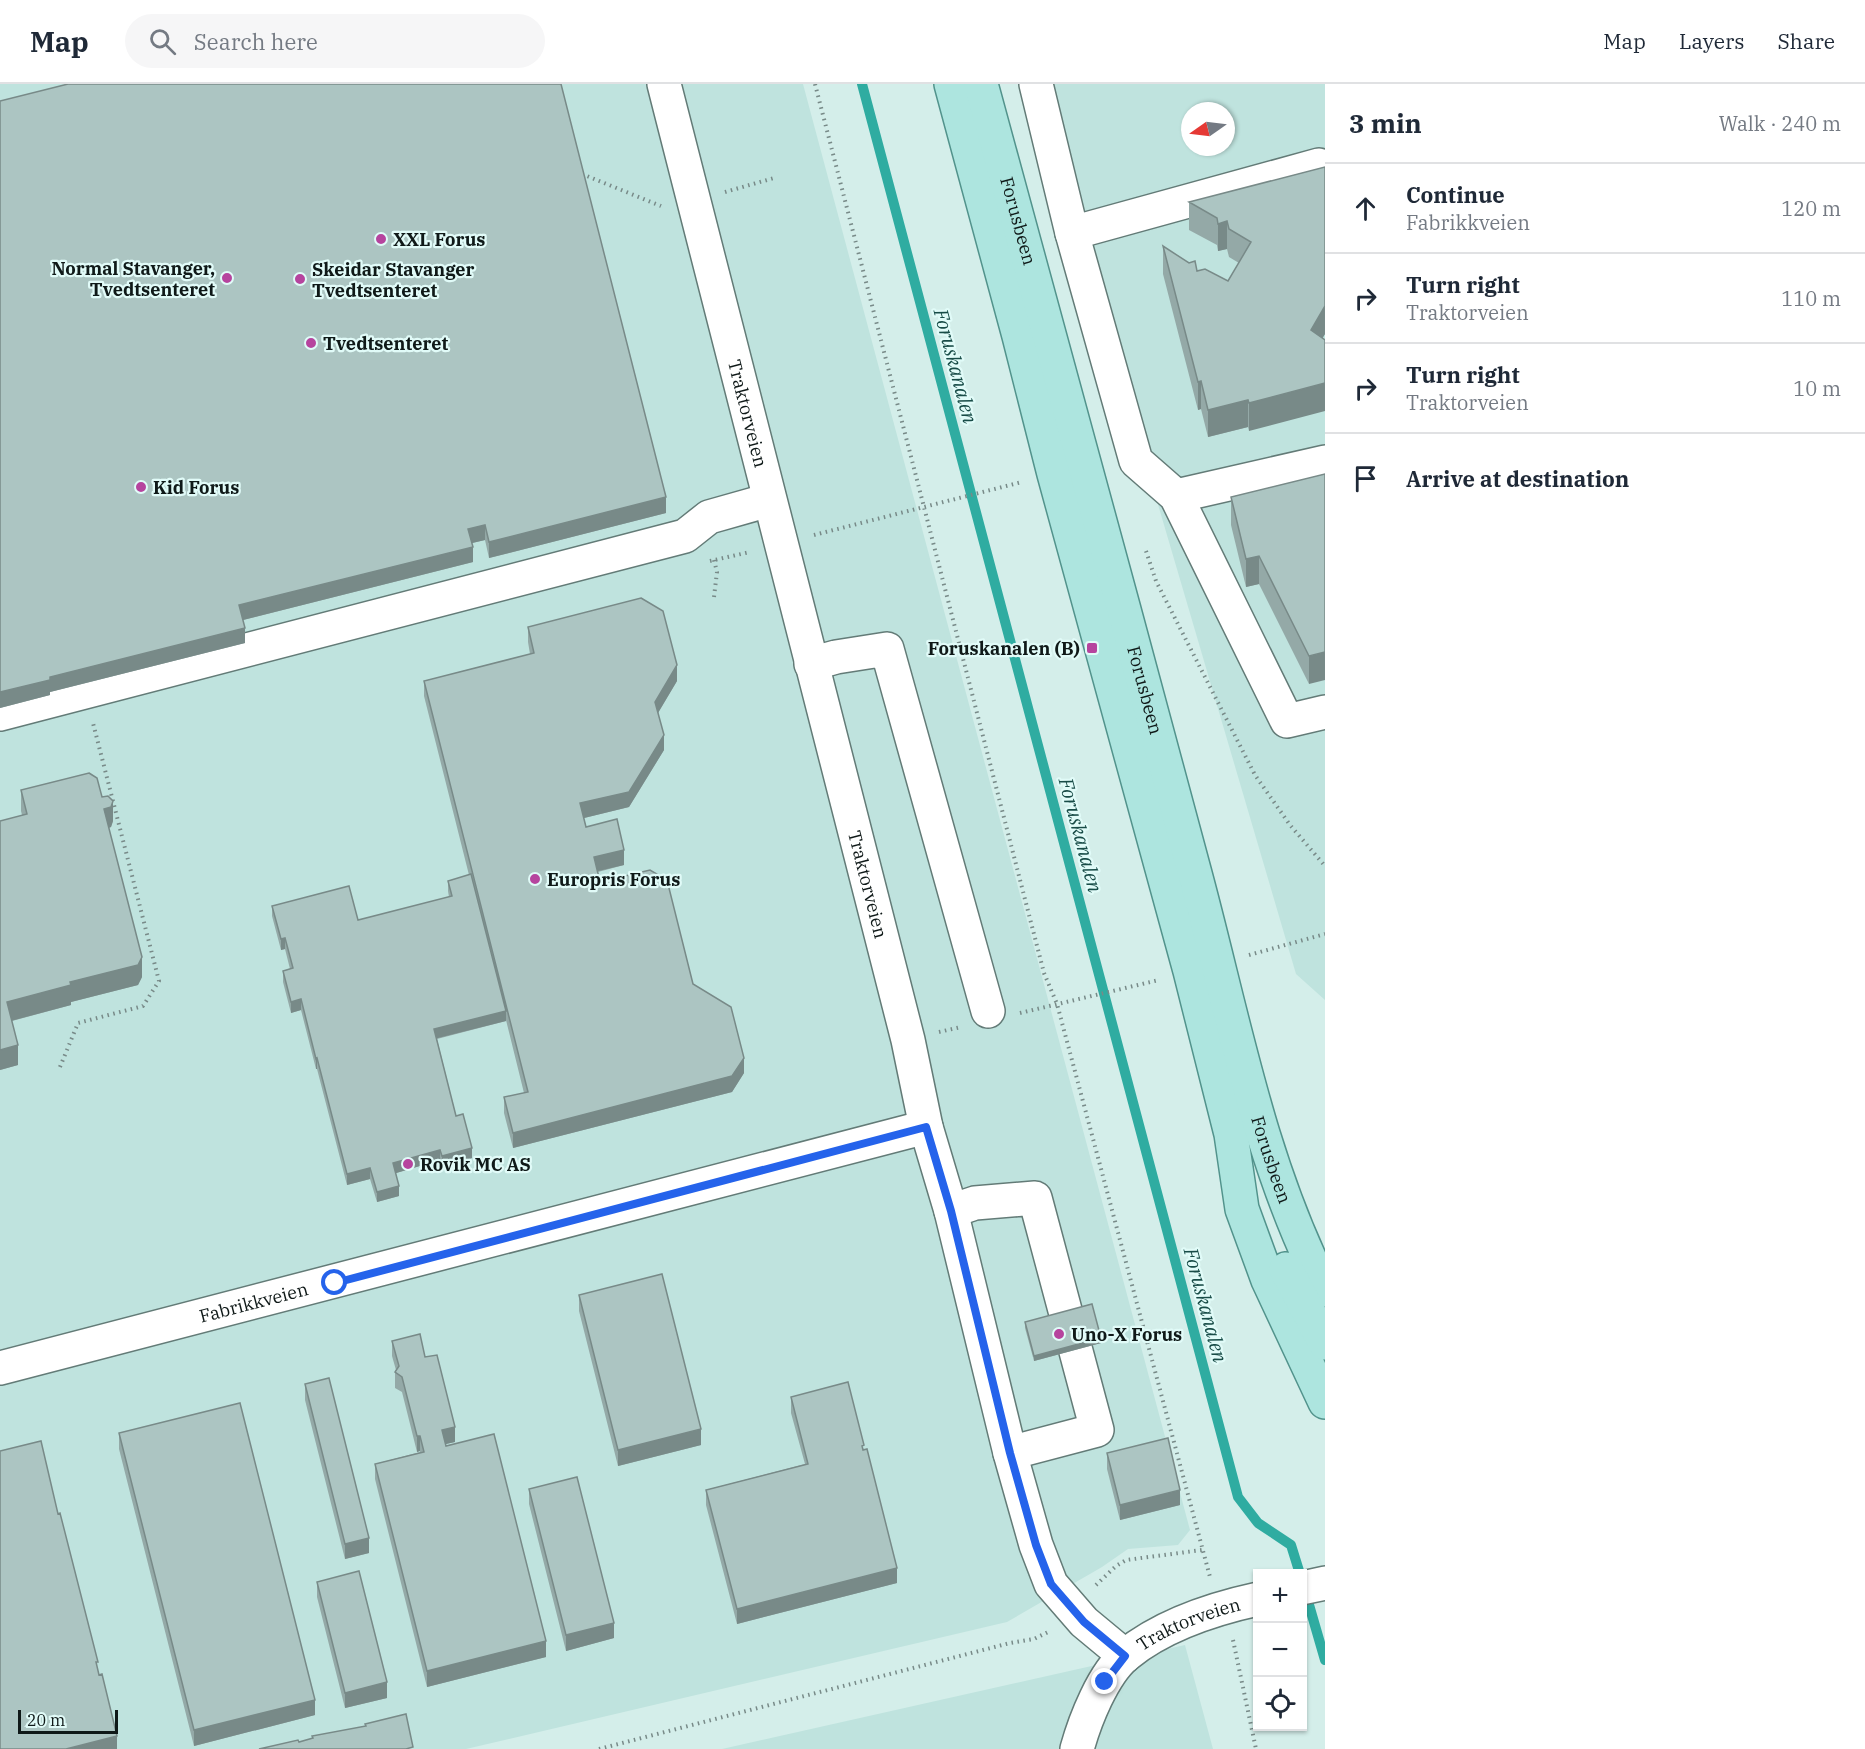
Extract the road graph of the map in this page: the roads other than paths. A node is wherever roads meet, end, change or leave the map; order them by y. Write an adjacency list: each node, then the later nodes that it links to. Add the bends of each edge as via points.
1 (664, 84): 9 (street, Traktorveien)
2 (951, 84): 15 (main road, Forusbeen)
3 (981, 84): 17 (main road, Forusbeen, via 1263,1132 1295,1226)
4 (1036, 84): 6 (street)
5 (1318, 165): 6 (street)
6 (1072, 233): 8 (street, via 1136,461)
7 (1325, 462): 8 (street)
8 (1176, 496): 11 (street, via 1287,721)
9 (770, 500): 10 (street, Traktorveien); 12 (street, via 709,516 685,536)
10 (811, 664): 13 (street, via 887,649); 14 (street, Traktorveien, via 908,1040)
11 (1325, 712)
12 (0, 714)
13 (988, 1011)
14 (926, 1127): 16 (street, Traktorveien); 19 (street, Fabrikkveien)
15 (1231, 1134): 18 (main road, Forusbeen, via 1289,1275); 20 (main road, Forusbeen, via 1242,1209 1268,1280)
16 (951, 1211): 21 (street, Traktorveien); 21 (street, via 975,1203 1035,1198 1097,1430)
17 (1325, 1290)
18 (1325, 1343)
19 (0, 1368)
20 (1325, 1402)
21 (1010, 1453): 23 (street, Traktorveien, via 1051,1584 1078,1616)
22 (1253, 1600): 23 (street, Traktorveien, via 1220,1607 1158,1634)
23 (1125, 1656): 24 (street, Traktorveien, via 1092,1706)
24 (1077, 1749)

